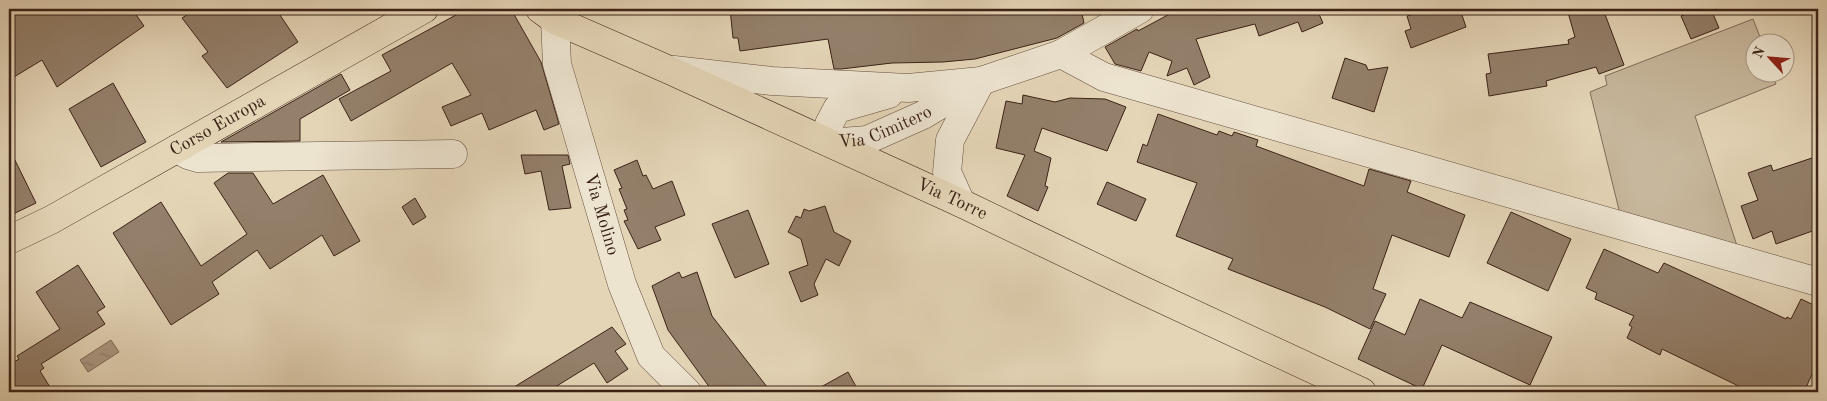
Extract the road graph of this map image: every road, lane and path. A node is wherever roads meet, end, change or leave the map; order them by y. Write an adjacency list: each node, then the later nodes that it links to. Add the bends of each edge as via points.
1 (424, 9): 9 (main road, Corso Europa)
2 (1140, 9): 4 (street, Via Cimitero)
3 (547, 14): 5 (main road, Via Torre); 14 (street, Via Molino, via 557,64 622,284 651,356)
4 (1062, 54): 6 (street, Via Cimitero); 13 (street, via 1104,77)
5 (667, 69): 7 (street, Via Cimitero, via 772,81); 8 (main road, Via Torre)
6 (981, 81): 7 (street, Via Cimitero); 8 (street, Via Cimitero, via 923,115 866,140); 11 (street, Via Cimitero, via 950,140 947,172)
7 (908, 88): 8 (street, Via Cimitero, via 837,109 829,124)
8 (830, 143): 11 (main road, Via Torre)
9 (177, 149): 10 (street, via 198,158); 12 (main road, Corso Europa)
10 (453, 154)
11 (961, 203): 15 (main road, Via Torre)
12 (9, 240)
13 (1818, 282)
14 (687, 392)
15 (1362, 392)

